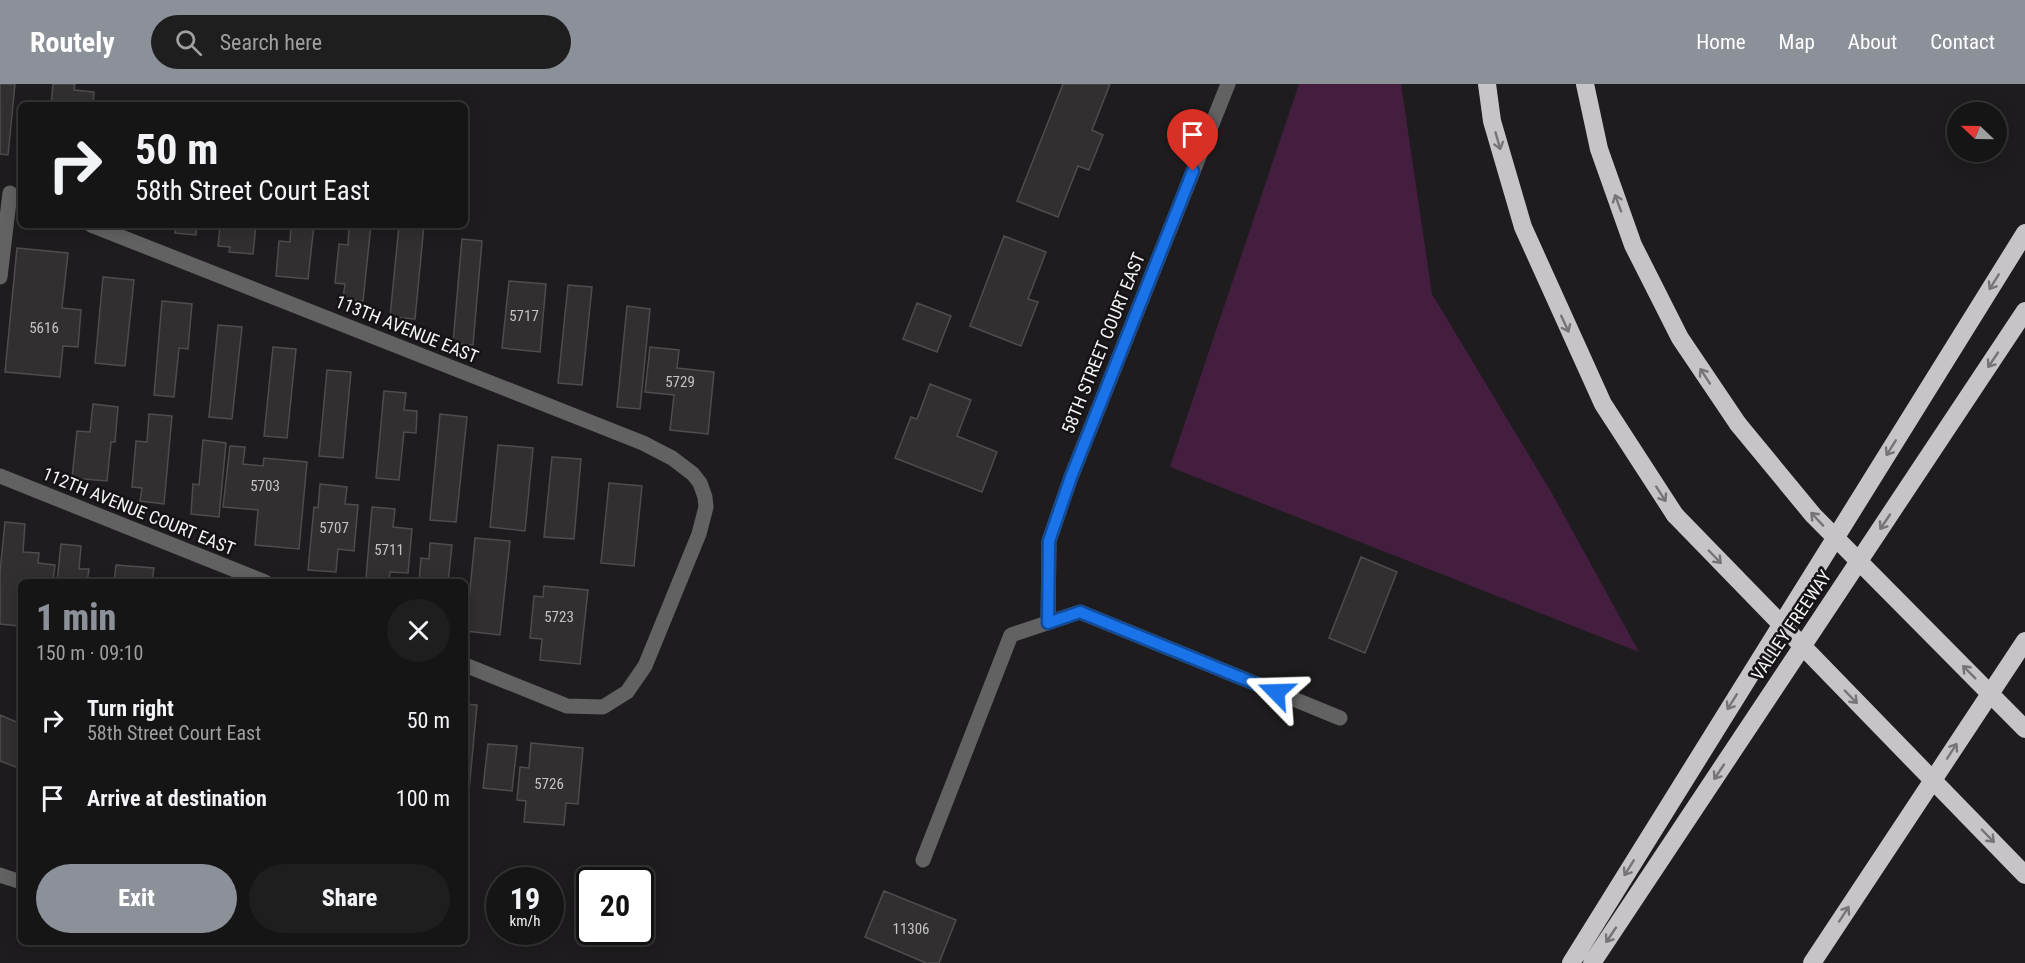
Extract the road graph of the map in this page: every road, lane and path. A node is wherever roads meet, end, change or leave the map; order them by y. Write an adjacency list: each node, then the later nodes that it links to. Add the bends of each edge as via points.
1 (1228, 84): 11 (street, 58TH STREET COURT EAST, via 1049,541)
2 (1487, 84): 18 (highway, one-way to 18, bridge, via 1492,121 1520,217 1541,268 1603,404 1675,515)
3 (1585, 84): 15 (highway, one-way to 3, bridge, via 1813,515 1738,424 1680,338 1633,245 1599,149)
4 (10, 193): 7 (street)
5 (99, 228): 13 (street, 113TH AVENUE EAST, via 643,443 681,464 700,483 706,507 699,534 645,666 627,692 603,707 567,706)
6 (2025, 233): 20 (highway, one-way to 20)
7 (0, 277)
8 (2025, 311): 21 (highway, VALLEY FREEWAY, one-way to 21)
9 (0, 476): 10 (street, 112TH AVENUE COURT EAST)
10 (257, 579)
11 (1048, 623): 14 (street, via 1080,612); 16 (street, via 1011,635)
12 (2025, 641): 22 (highway, one-way to 12)
13 (468, 666)
14 (1340, 718)
15 (2025, 729)
16 (923, 860)
17 (0, 875): 19 (street)
18 (2025, 875)
19 (18, 881)
20 (1571, 963)
21 (1592, 963)
22 (1812, 963)

